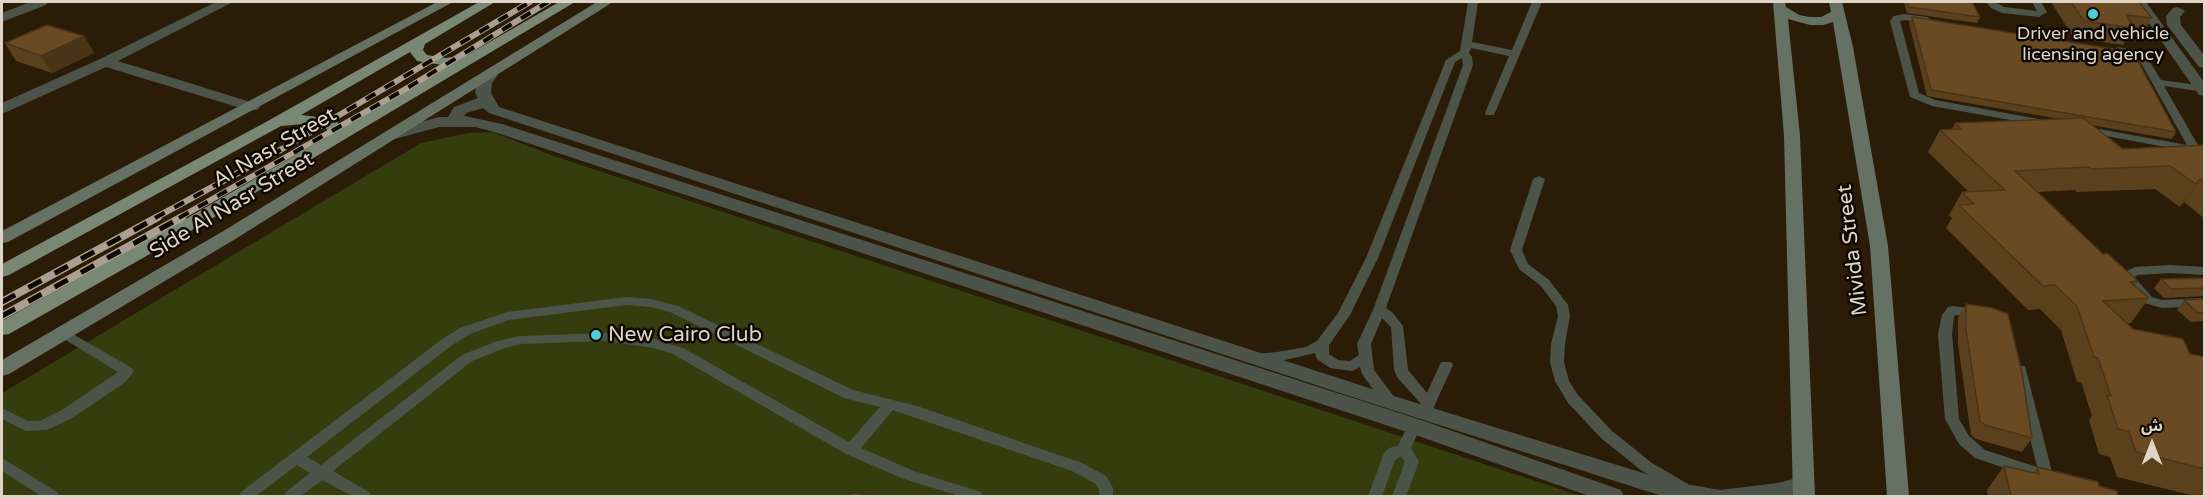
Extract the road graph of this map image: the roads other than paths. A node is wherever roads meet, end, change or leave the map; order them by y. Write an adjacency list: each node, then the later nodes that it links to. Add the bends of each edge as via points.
1 (13, 2): 14 (street)
2 (41, 2): 17 (street)
3 (226, 2): 24 (street)
4 (446, 2): 30 (street)
5 (488, 2): 19 (main road, Al Nasr Street)
6 (568, 2): 23 (main road, Al Nasr Street)
7 (606, 2): 26 (street, Side Al Nasr Street)
8 (1473, 2): 20 (lane)
9 (1537, 2): 22 (lane)
10 (1991, 2): 11 (lane, via 2002,10 2041,14)
11 (2037, 2)
12 (2139, 2): 15 (street, via 2154,8); 28 (street)
13 (1779, 5): 16 (street, via 1789,15 1810,21 1823,21); 66 (street, via 1792,136)
14 (2, 6)
15 (2181, 6): 25 (street, via 2173,16 2174,25)
16 (1836, 8): 78 (street, Mivida Street, via 1879,246)
17 (2, 18)
18 (1932, 21): 35 (lane, via 1904,17 1895,20 1914,95 1932,103)
19 (419, 41): 23 (main road, via 416,50 429,60 446,62); 34 (main road, Al Nasr Street)
20 (1466, 48): 22 (lane); 45 (lane, via 1468,65); 49 (lane, via 1451,60 1358,290)
21 (2111, 49): 27 (lane, via 2142,58)
22 (1515, 54): 32 (lane)
23 (477, 56): 38 (main road, Al Nasr Street)
24 (105, 62): 30 (street); 31 (street)
25 (2205, 64)
26 (493, 72): 29 (street, via 483,93); 37 (street, Side Al Nasr Street)
27 (2157, 82): 28 (lane); 39 (lane)
28 (2204, 90)
29 (488, 103): 33 (street, via 459,110 456,117); 51 (street, via 494,110)
30 (252, 107): 41 (street)
31 (2, 109)
32 (1490, 113)
33 (462, 121): 37 (street, via 439,122); 58 (street, via 496,127)
34 (272, 125): 38 (main road, via 322,120 334,126); 42 (main road, Al Nasr Street)
35 (2060, 126)
36 (2082, 129): 39 (lane)
37 (391, 135): 48 (street, Side Al Nasr Street)
38 (334, 140): 47 (main road, Al Nasr Street)
39 (2200, 150)
40 (1539, 179): 76 (lane, via 1516,250 1523,266 1545,283 1562,305 1557,362 1562,381 1607,435 1647,466)
41 (2, 238)
42 (2, 271)
43 (2205, 271): 44 (lane, via 2135,271 2126,276 2148,300 2162,304)
44 (2205, 302)
45 (1379, 310): 52 (lane, via 1365,338); 58 (lane, via 1397,326 1401,370)
46 (1986, 315): 64 (lane, via 1953,310 1948,315 1945,334 1952,419 1964,440 1980,454)
47 (2, 328)
48 (63, 333): 54 (street, Side Al Nasr Street); 57 (lane, via 127,371 119,380 42,426 26,426)
49 (1322, 344): 51 (lane, via 1309,351 1277,357); 52 (lane, via 1322,356 1335,365 1353,366)
50 (2016, 352): 64 (lane)
51 (1242, 354): 55 (street)
52 (1364, 358): 55 (lane, via 1372,381)
53 (1446, 365): 58 (lane)
54 (2, 369)
55 (1390, 402): 58 (street)
56 (890, 405): 59 (lane); 61 (lane, via 849,394 674,309 651,303 598,304 507,316 465,331); 72 (lane, via 1077,467 1101,480)
57 (2, 413)
58 (1422, 414): 60 (lane); 75 (street); 76 (street, via 1670,490)
59 (851, 450): 63 (lane, via 678,351 605,337 538,339 502,344 466,358); 71 (lane, via 899,471)
60 (1403, 450): 73 (lane, via 1389,457); 74 (lane, via 1412,462)
61 (297, 458): 63 (lane); 68 (lane)
62 (2, 464): 67 (lane)
63 (323, 471): 69 (lane); 70 (lane)
64 (2046, 476): 65 (lane)
65 (2067, 482)
66 (1804, 491): 77 (street)
67 (45, 495)
68 (246, 496)
69 (291, 496)
70 (364, 496)
71 (976, 496)
72 (1106, 496)
73 (1375, 496)
74 (1399, 496)
75 (1613, 496)
76 (1703, 496)
77 (1728, 496)
78 (1898, 496)

